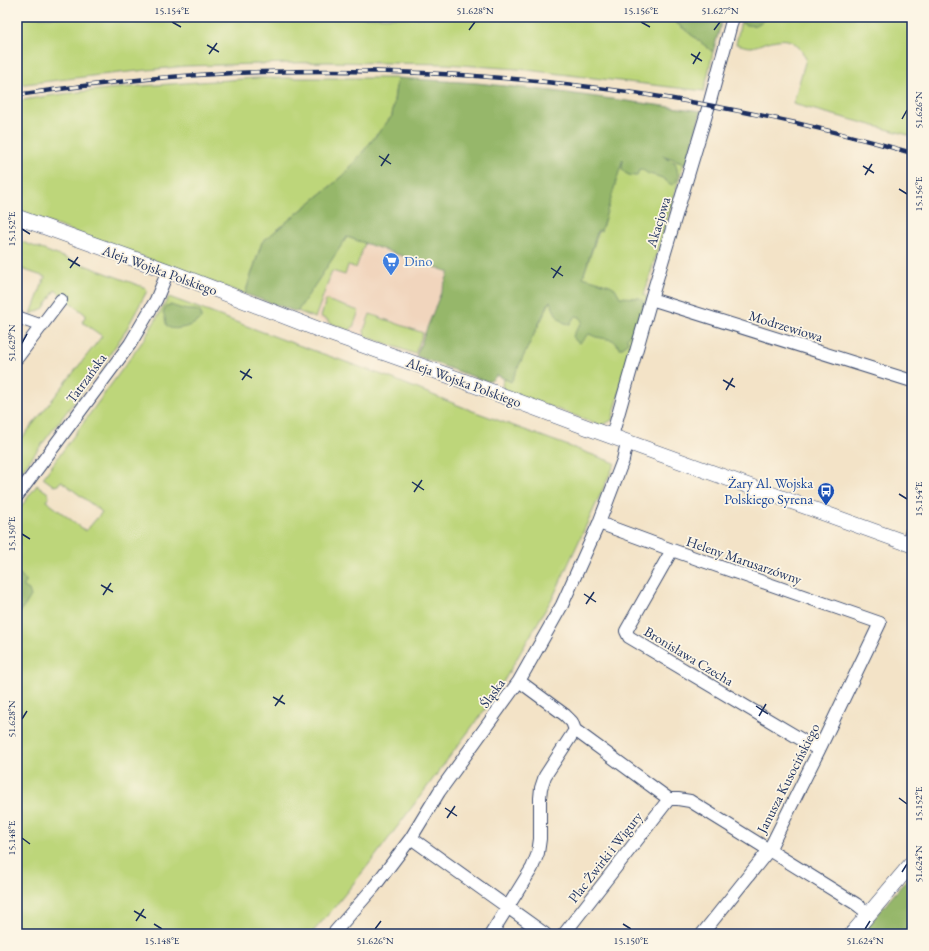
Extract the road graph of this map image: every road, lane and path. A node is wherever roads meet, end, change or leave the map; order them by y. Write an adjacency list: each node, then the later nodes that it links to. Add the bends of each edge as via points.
1 (734, 17): 4 (street, Akacjowa)
2 (17, 217): 3 (street, Aleja Wojska Polskiego)
3 (168, 272): 10 (street, Aleja Wojska Polskiego); 12 (street, Tatrzańska, via 156,300 130,344)
4 (651, 299): 9 (street, Modrzewiowa); 10 (street, Akacjowa)
5 (61, 300): 7 (street)
6 (17, 317): 7 (street)
7 (42, 326): 8 (street)
8 (17, 358)
9 (912, 381)
10 (612, 436): 11 (street, Aleja Wojska Polskiego)
11 (628, 442): 13 (street, Śląska, via 624,460); 14 (street, Aleja Wojska Polskiego)
12 (17, 496)
13 (599, 523): 15 (street, Heleny Marusarzówny); 17 (street, Śląska, via 562,605)
14 (911, 540)
15 (672, 550): 16 (street, Heleny Marusarzówny); 19 (street, Bronisława Czecha, via 626,631 629,637)
16 (880, 623): 19 (street, Janusza Kusocińskiego)
17 (519, 681): 18 (street, via 565,715); 21 (street, Śląska, via 439,792)
18 (575, 730): 20 (street); 24 (street, via 545,776 540,798 538,853 532,868)
19 (819, 750): 22 (street, Janusza Kusocińskiego)
20 (670, 799): 22 (street, via 690,801); 29 (street, Plac Żwirki i Wigury)
21 (411, 838): 24 (street); 26 (street, Śląska, via 374,887)
22 (769, 850): 25 (street); 30 (street, Janusza Kusocińskiego)
23 (912, 863): 25 (street)
24 (508, 907): 27 (street); 28 (street)
25 (869, 914): 31 (street)
26 (333, 934)
27 (491, 934)
28 (545, 934)
29 (564, 934)
30 (702, 934)
31 (852, 934)

